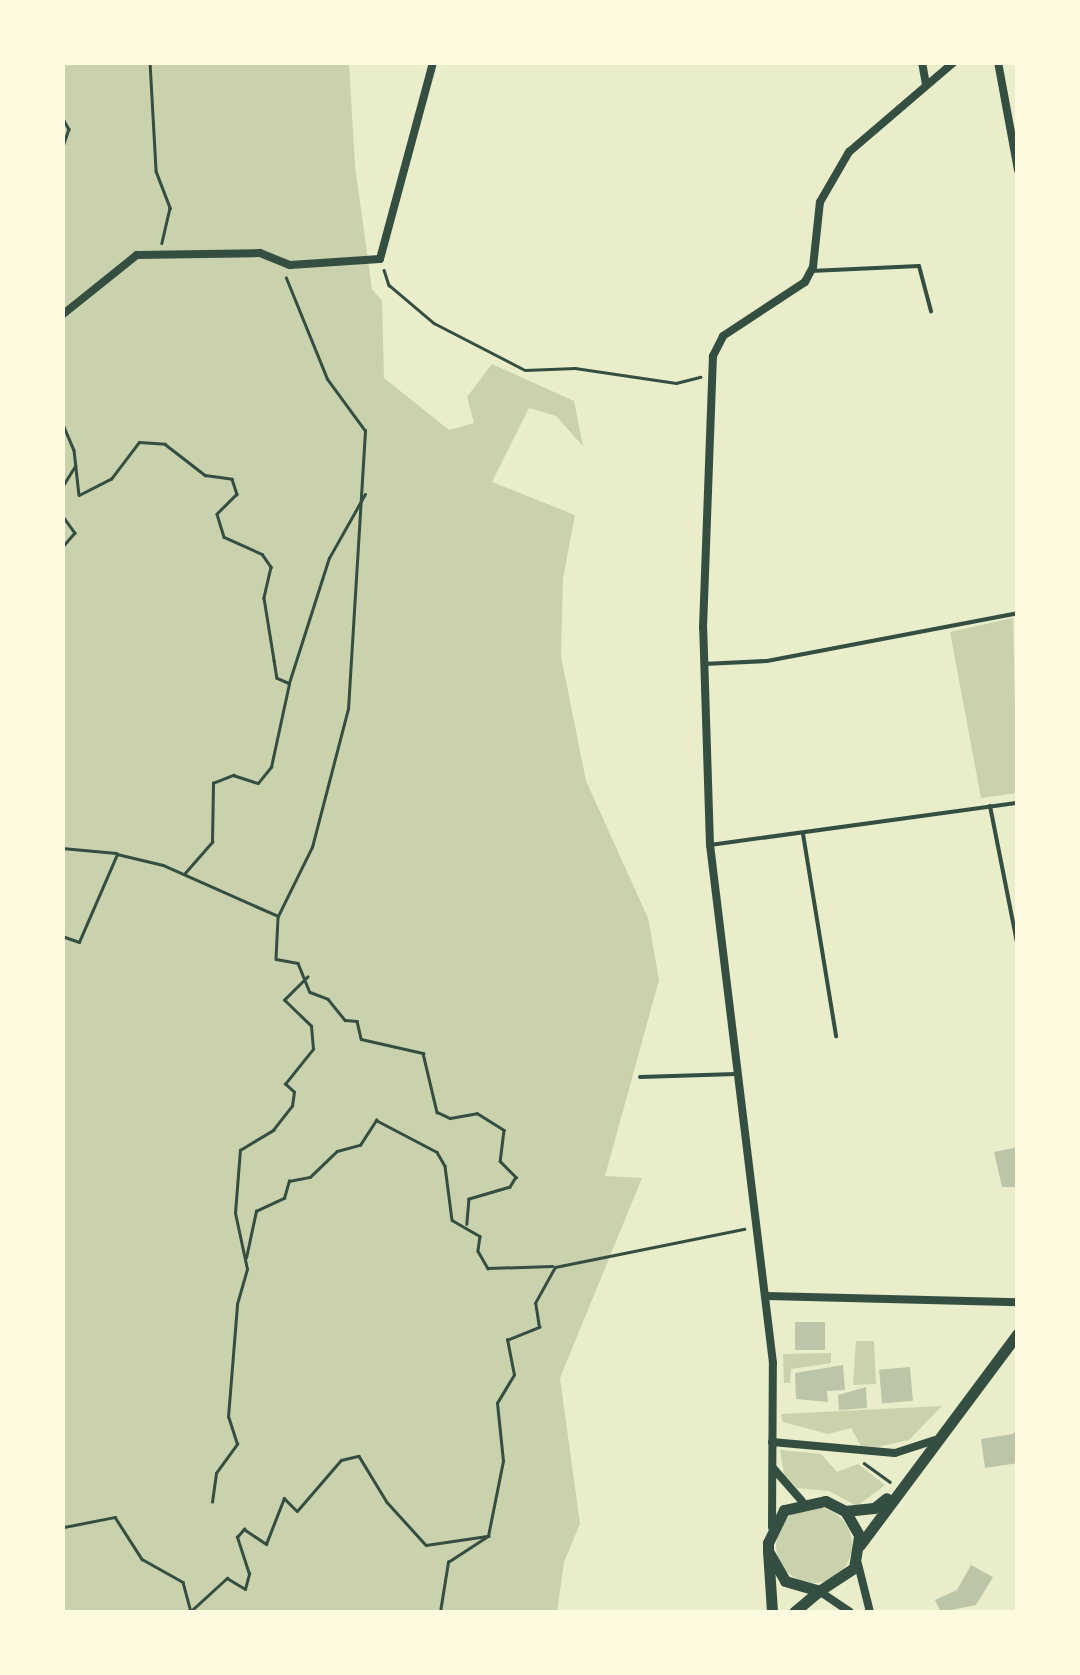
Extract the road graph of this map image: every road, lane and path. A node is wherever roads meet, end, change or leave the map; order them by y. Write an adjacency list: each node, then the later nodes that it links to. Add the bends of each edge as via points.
1 (150, 62): 10 (path, via 156,171 170,208)
2 (433, 62): 11 (street)
3 (922, 62): 6 (street)
4 (954, 62): 6 (street)
5 (998, 62): 9 (street)
6 (926, 84): 13 (street, via 849,152 820,202)
7 (62, 117): 8 (path, via 69,129)
8 (62, 149)
9 (1018, 170)
10 (160, 254): 12 (street, via 260,253); 15 (street, via 136,255)
11 (380, 259): 12 (street); 16 (path, via 389,285 434,323 526,370 576,368 676,383)
12 (290, 264): 20 (path, via 285,283 326,379 366,432)
13 (811, 271): 14 (lane, via 919,266); 16 (street, via 779,304 722,336)
14 (931, 311)
15 (62, 315)
16 (712, 376): 24 (street)
17 (62, 422): 18 (path)
18 (76, 465): 19 (path); 25 (path, via 78,495 110,478 139,442 165,444 205,475 232,479 237,494 217,514 224,538 262,554 270,567 264,598 274,660 278,678)
19 (62, 487)
20 (364, 494): 25 (path, via 323,574); 33 (path, via 340,754 312,847)
21 (62, 515): 22 (path, via 75,533)
22 (62, 548)
23 (1018, 613): 24 (lane, via 767,661)
24 (703, 664): 29 (street)
25 (289, 683): 32 (path, via 272,767 258,784 233,775 213,782 212,842)
26 (1018, 803): 27 (lane)
27 (990, 806): 28 (lane); 35 (lane)
28 (803, 832): 29 (lane); 37 (lane)
29 (710, 845): 38 (street)
30 (62, 848): 31 (path)
31 (117, 854): 32 (path); 34 (path, via 79,942)
32 (181, 876): 33 (path)
33 (278, 916): 36 (path, via 276,960 298,962)
34 (62, 936)
35 (1018, 947)
36 (307, 977): 40 (path, via 310,992 328,998 345,1020 357,1021 361,1038 422,1054 437,1112 450,1118 477,1113 504,1130 500,1161 516,1178 510,1188 469,1199); 42 (path, via 284,1000 310,1026 313,1049 285,1084 294,1092 292,1106 272,1130 240,1150 234,1189)
37 (836, 1036)
38 (741, 1074): 39 (lane); 41 (street)
39 (640, 1078)
40 (467, 1224): 42 (path, via 452,1220 446,1166 437,1152 376,1120 360,1145 336,1152 310,1177 289,1181 284,1198 256,1211); 43 (path, via 480,1236 478,1251 488,1268)
41 (758, 1226): 43 (path); 44 (street)
42 (245, 1260): 53 (path, via 228,1417 238,1444 216,1473)
43 (559, 1266): 58 (path, via 535,1303 539,1328 507,1340 504,1350 514,1375 497,1403 502,1461)
44 (767, 1296): 45 (street); 48 (street)
45 (1018, 1302)
46 (1018, 1333): 47 (main road)
47 (938, 1440): 49 (street, via 895,1453); 51 (main road)
48 (772, 1442): 49 (street); 50 (street)
49 (847, 1450): 51 (path)
50 (772, 1466): 52 (street); 57 (street)
51 (899, 1489): 54 (main road, via 874,1508); 60 (main road)
52 (802, 1501): 54 (main road, via 824,1500); 57 (main road)
53 (212, 1502)
54 (844, 1511): 60 (main road)
55 (62, 1518): 56 (path)
56 (64, 1527): 58 (path, via 115,1517 142,1559 182,1582 191,1612 227,1578 244,1589 247,1562 237,1537 244,1529 266,1544 284,1498 297,1511 341,1460 359,1456 387,1502 426,1544); 59 (path)
57 (772, 1527): 61 (main road)
58 (488, 1536): 64 (path, via 448,1562)
59 (62, 1542)
60 (860, 1545): 62 (main road)
61 (768, 1551): 63 (main road, via 785,1581); 65 (main road)
62 (858, 1558): 63 (main road, via 847,1577); 68 (street)
63 (819, 1591): 66 (main road); 67 (street)
64 (440, 1612)
65 (772, 1612)
66 (794, 1612)
67 (850, 1612)
68 (870, 1612)

